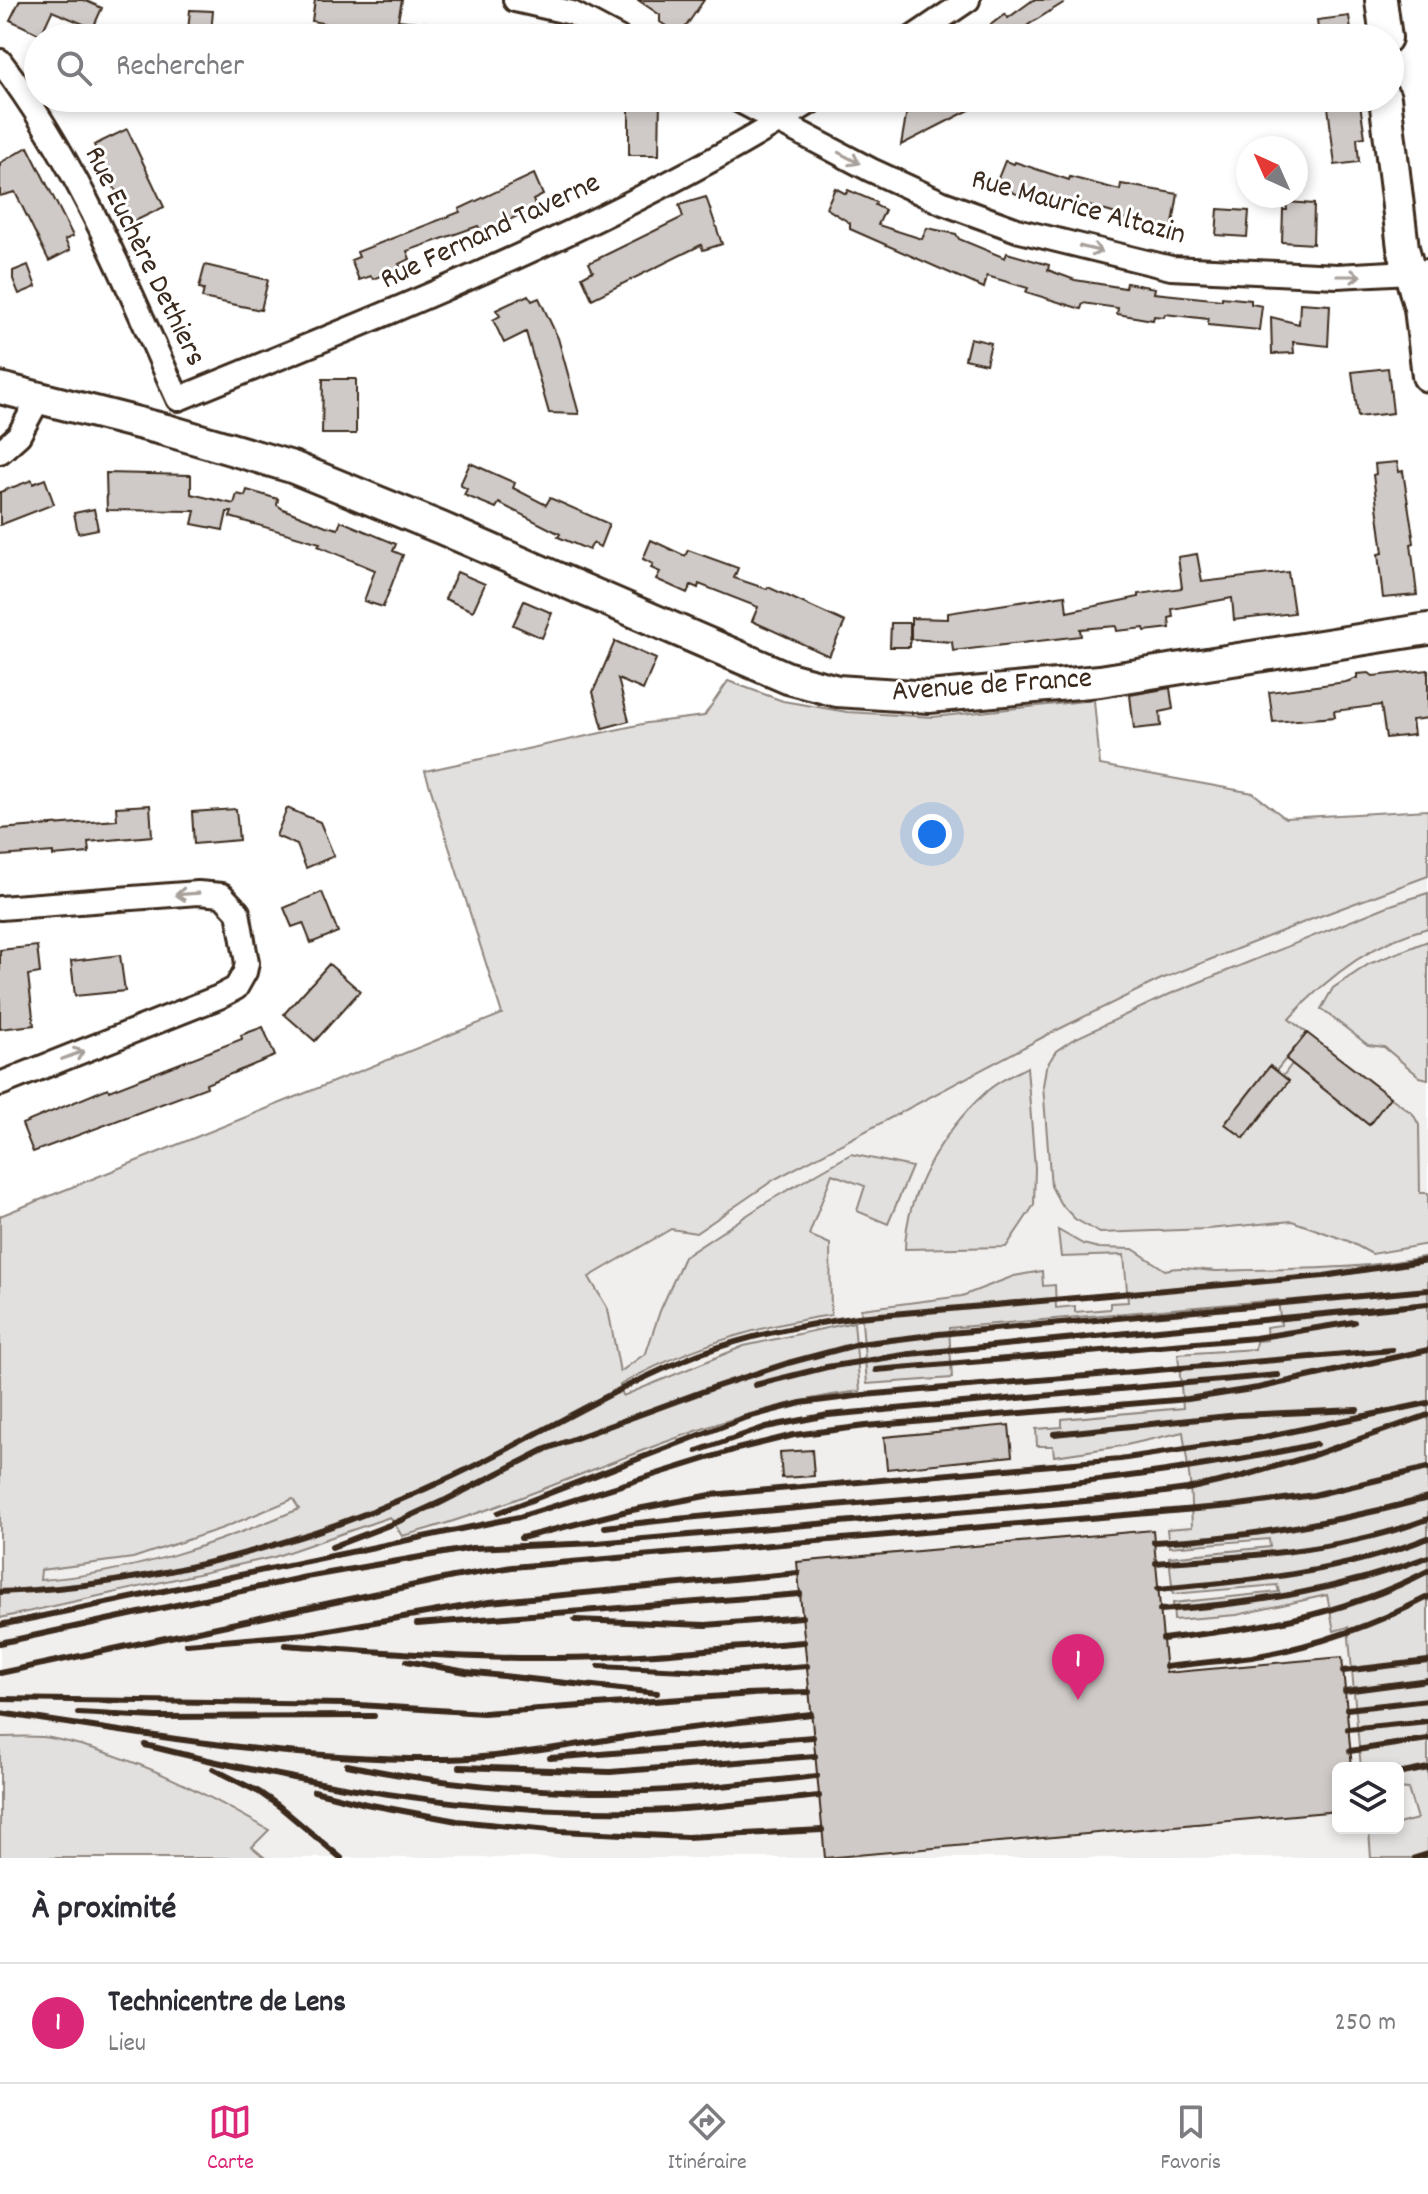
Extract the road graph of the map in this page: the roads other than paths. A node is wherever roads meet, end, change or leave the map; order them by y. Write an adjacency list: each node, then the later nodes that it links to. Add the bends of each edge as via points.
1 (515, 0): 4 (street)
2 (968, 0): 6 (street)
3 (1381, 0): 7 (street)
4 (570, 7): 5 (street)
5 (597, 24)
6 (933, 24)
7 (1384, 24)
8 (0, 61): 9 (street, Rue Euchère Dethiers)
9 (24, 94)
10 (35, 112): 19 (street, Rue Euchère Dethiers, via 103,232)
11 (760, 112): 14 (street, Rue Maurice Altazin)
12 (795, 112): 14 (street, Rue Fernand Taverne)
13 (1387, 112): 15 (street, via 1403,248)
14 (779, 122): 15 (street, Rue Maurice Altazin, one-way to 15, via 943,203 1020,231 1156,265 1337,276); 19 (street, Rue Fernand Taverne, via 591,223)
15 (1419, 272): 16 (street)
16 (1428, 376)
17 (0, 388): 18 (street, Avenue de France)
18 (40, 396): 20 (street, Avenue de France); 21 (street, via 19,435)
19 (178, 399): 20 (street)
20 (166, 430): 22 (street, Avenue de France, via 292,467 788,678 837,691 929,697 1100,681)
21 (0, 452)
22 (1428, 629)
23 (0, 908): 24 (street, one-way to 23, via 219,997 236,988 247,963 238,912 222,895)
24 (0, 1084)

